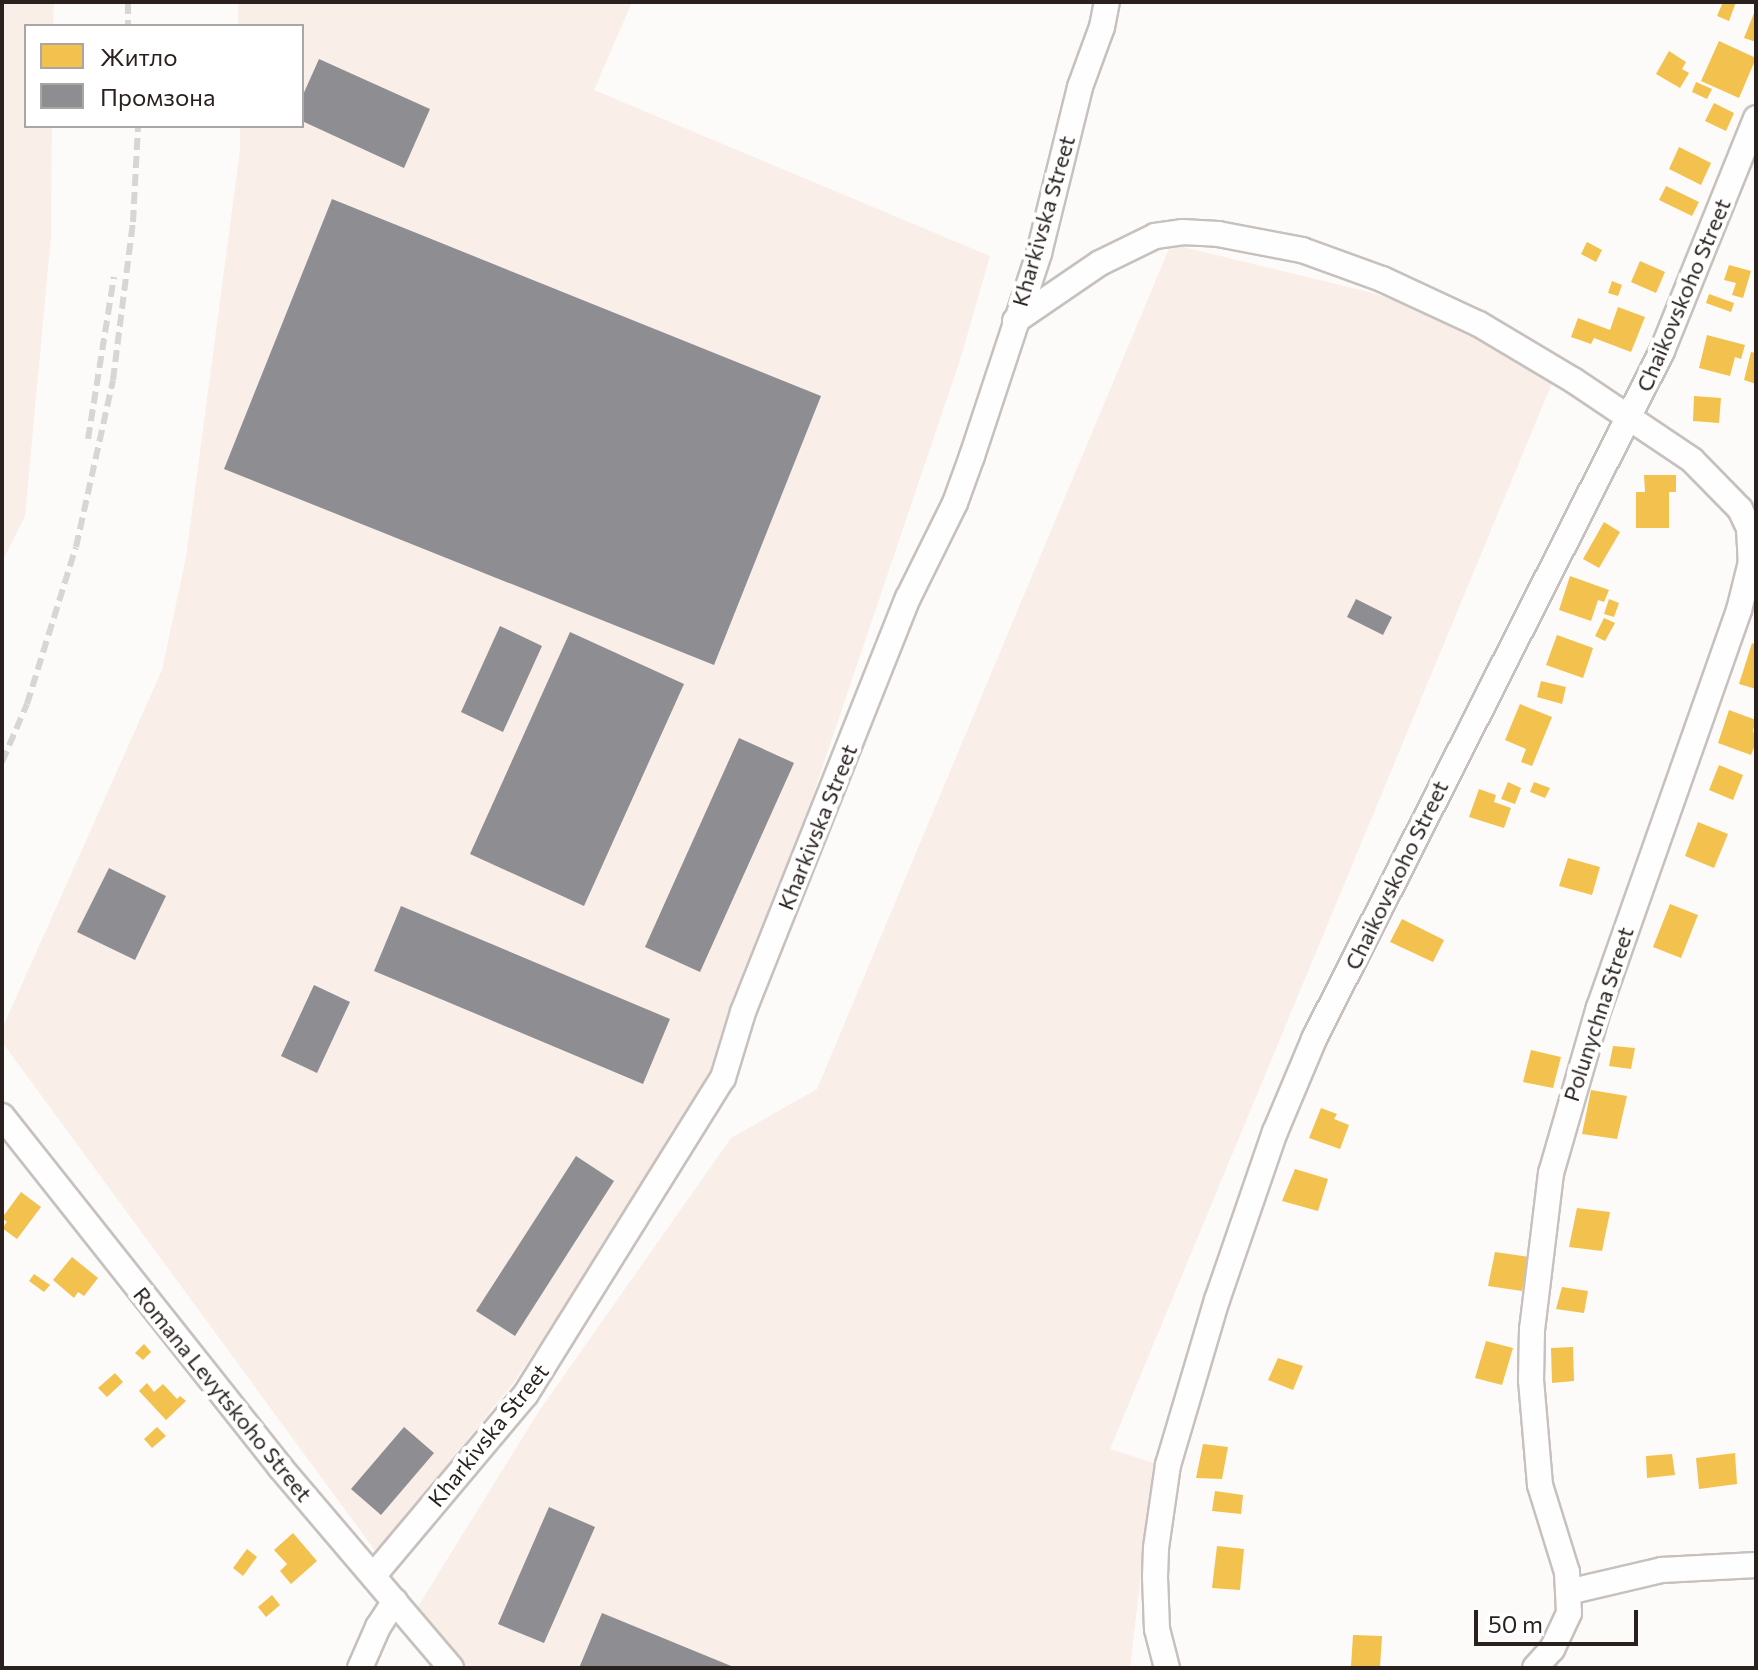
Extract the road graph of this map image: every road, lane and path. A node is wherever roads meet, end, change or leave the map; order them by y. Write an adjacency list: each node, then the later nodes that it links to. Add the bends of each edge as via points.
1 (1107, 2): 3 (street, Kharkivska Street, via 1039,253)
2 (1756, 118): 4 (street, Chaikovskoho Street)
3 (1015, 321): 4 (street, Polunychna Street, via 1143,240 1182,232 1246,238 1343,263 1479,324); 7 (street, Kharkivska Street, via 955,503 908,598 743,1012 723,1078 526,1394)
4 (1630, 418): 8 (street, Polunychna Street, via 1680,450 1726,493 1746,519 1752,550 1739,610 1599,1007 1551,1173 1531,1380 1540,1485 1567,1572); 12 (street, Chaikovskoho Street, via 1314,1039 1275,1132 1168,1465 1155,1563 1157,1629)
5 (2, 1116): 7 (street, Romana Levytskoho Street, via 271,1456)
6 (1756, 1565): 8 (street, via 1662,1570)
7 (374, 1575): 9 (street, Romana Levytskoho Street)
8 (1568, 1592): 13 (street, Polunychna Street, via 1569,1613 1552,1649)
9 (395, 1601): 10 (street); 11 (street, Romana Levytskoho Street)
10 (360, 1668)
11 (451, 1668)
12 (1167, 1668)
13 (1535, 1668)

